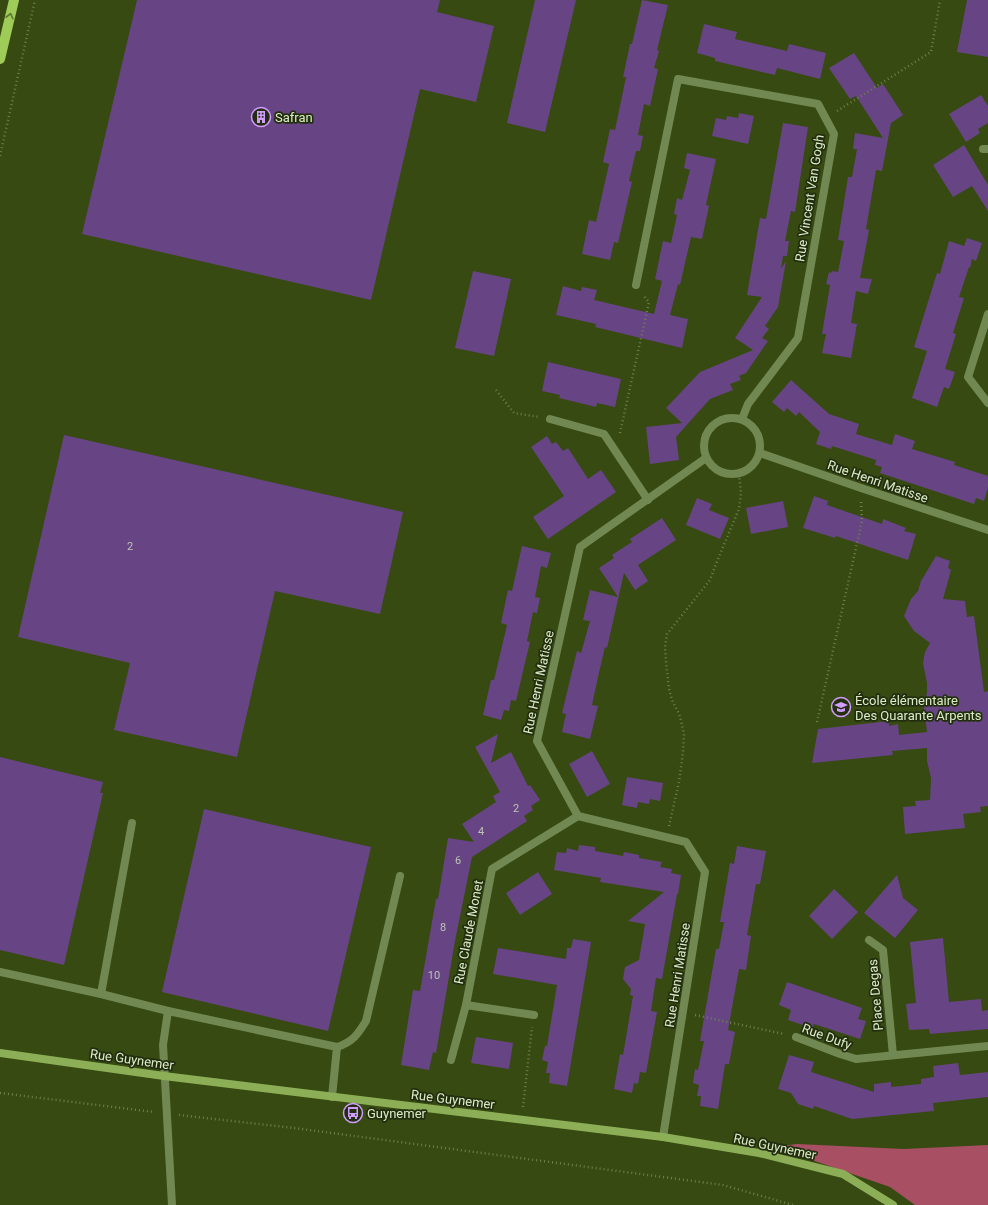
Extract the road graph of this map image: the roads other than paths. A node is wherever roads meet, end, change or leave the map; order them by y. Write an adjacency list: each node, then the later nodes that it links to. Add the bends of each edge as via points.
1 (14, 0): 2 (main road, one-way to 1)
2 (0, 59)
3 (636, 285): 6 (street, Rue Vincent Van Gogh, via 678,78 818,104 834,134 798,338 748,404)
4 (988, 314): 5 (street, via 968,377)
5 (988, 402)
6 (742, 418): 8 (street, via 758,432 761,442); 9 (street, via 731,417 711,426 705,436)
7 (550, 419): 10 (street, via 604,434)
8 (760, 453): 9 (street, via 756,462 739,474 720,471); 11 (street, Rue Henri Matisse)
9 (706, 458): 10 (street, Rue Henri Matisse)
10 (648, 500): 12 (street, Rue Henri Matisse, via 580,547 540,725 537,741)
11 (988, 530)
12 (578, 816): 18 (street, Rue Claude Monet, via 492,869); 29 (street, Rue Henri Matisse, via 686,842 706,872)
13 (132, 823): 17 (street)
14 (400, 876): 23 (street, via 366,1021 358,1035)
15 (869, 940): 25 (street, Place Degas, via 883,950)
16 (0, 972): 17 (street)
17 (101, 994): 19 (street)
18 (466, 1005): 20 (street, Rue Claude Monet); 26 (street, Rue Claude Monet)
19 (168, 1011): 23 (street); 27 (street, via 163,1045)
20 (534, 1015)
21 (796, 1037): 25 (street, Rue Dufy, via 856,1059)
22 (988, 1046): 25 (street, Rue Dufy)
23 (337, 1047): 28 (street)
24 (0, 1053): 27 (street, Rue Guynemer)
25 (893, 1055)
26 (451, 1060)
27 (164, 1076): 28 (street, Rue Guynemer); 30 (street)
28 (332, 1097): 29 (street, Rue Guynemer)
29 (663, 1137): 31 (street, Rue Guynemer, via 759,1153 843,1174)
30 (172, 1205)
31 (893, 1205)

